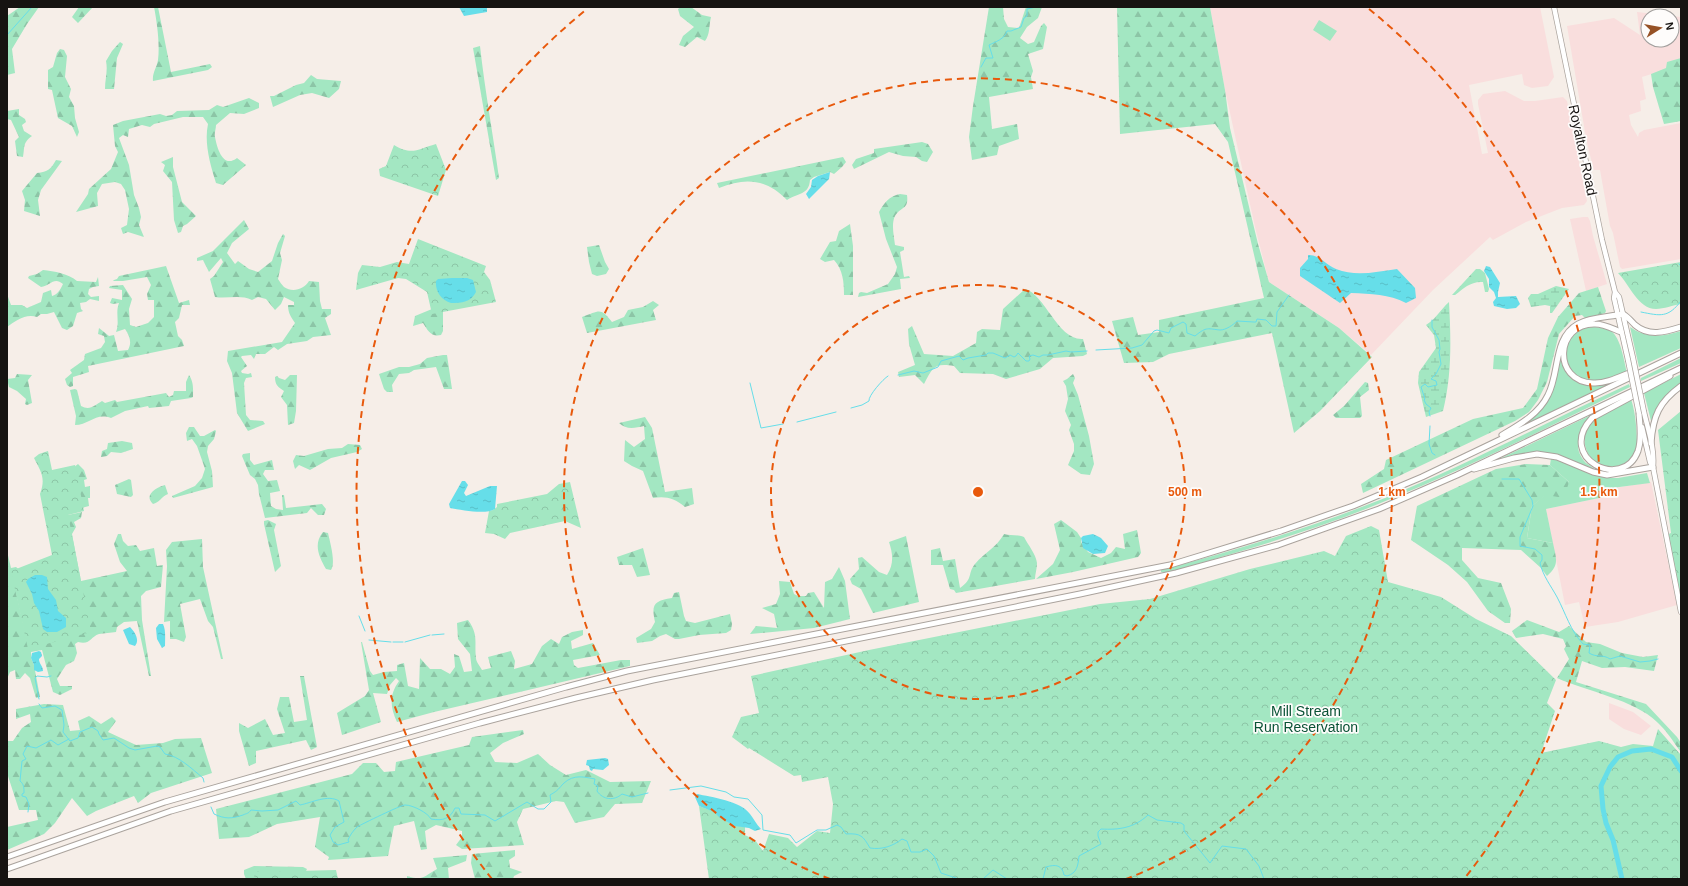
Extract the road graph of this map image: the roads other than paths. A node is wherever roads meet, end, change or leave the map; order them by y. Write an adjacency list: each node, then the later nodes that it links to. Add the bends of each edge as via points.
1 (1554, 7): 2 (main road, Royalton Road, via 1602,240 1615,292 1619,297)
2 (1620, 315): 3 (highway, via 1639,328 1652,333 1667,332); 4 (main road, Royalton Road); 6 (main road, Royalton Road); 11 (highway, via 1581,322 1568,331 1560,348 1553,383 1543,403 1520,424)
3 (1681, 327)
4 (1621, 332): 5 (highway, via 1593,324 1582,326 1572,333 1565,343 1563,352 1571,374 1580,381 1597,383); 6 (main road, Royalton Road)
5 (1679, 354): 11 (highway)
6 (1630, 359): 9 (main road, Royalton Road, bridge)
7 (1680, 368): 9 (highway, via 1672,376 1592,418 1584,428 1581,439 1583,452 1590,462 1599,468 1611,470 1621,468 1633,460 1640,441); 13 (highway)
8 (1681, 386): 10 (highway, via 1659,407)
9 (1642, 413): 10 (main road, Royalton Road); 12 (main road, Royalton Road)
10 (1651, 443): 12 (main road, Royalton Road)
11 (1471, 452): 15 (highway, via 1422,477 1353,506 1170,565 651,666 566,686 165,802)
12 (1653, 468): 13 (highway, via 1607,475 1557,457 1537,454); 14 (main road, Royalton Road)
13 (1457, 475): 16 (highway, via 1379,509 1278,545 1176,573 576,698 171,811)
14 (1681, 612)
15 (7, 857)
16 (7, 869)

